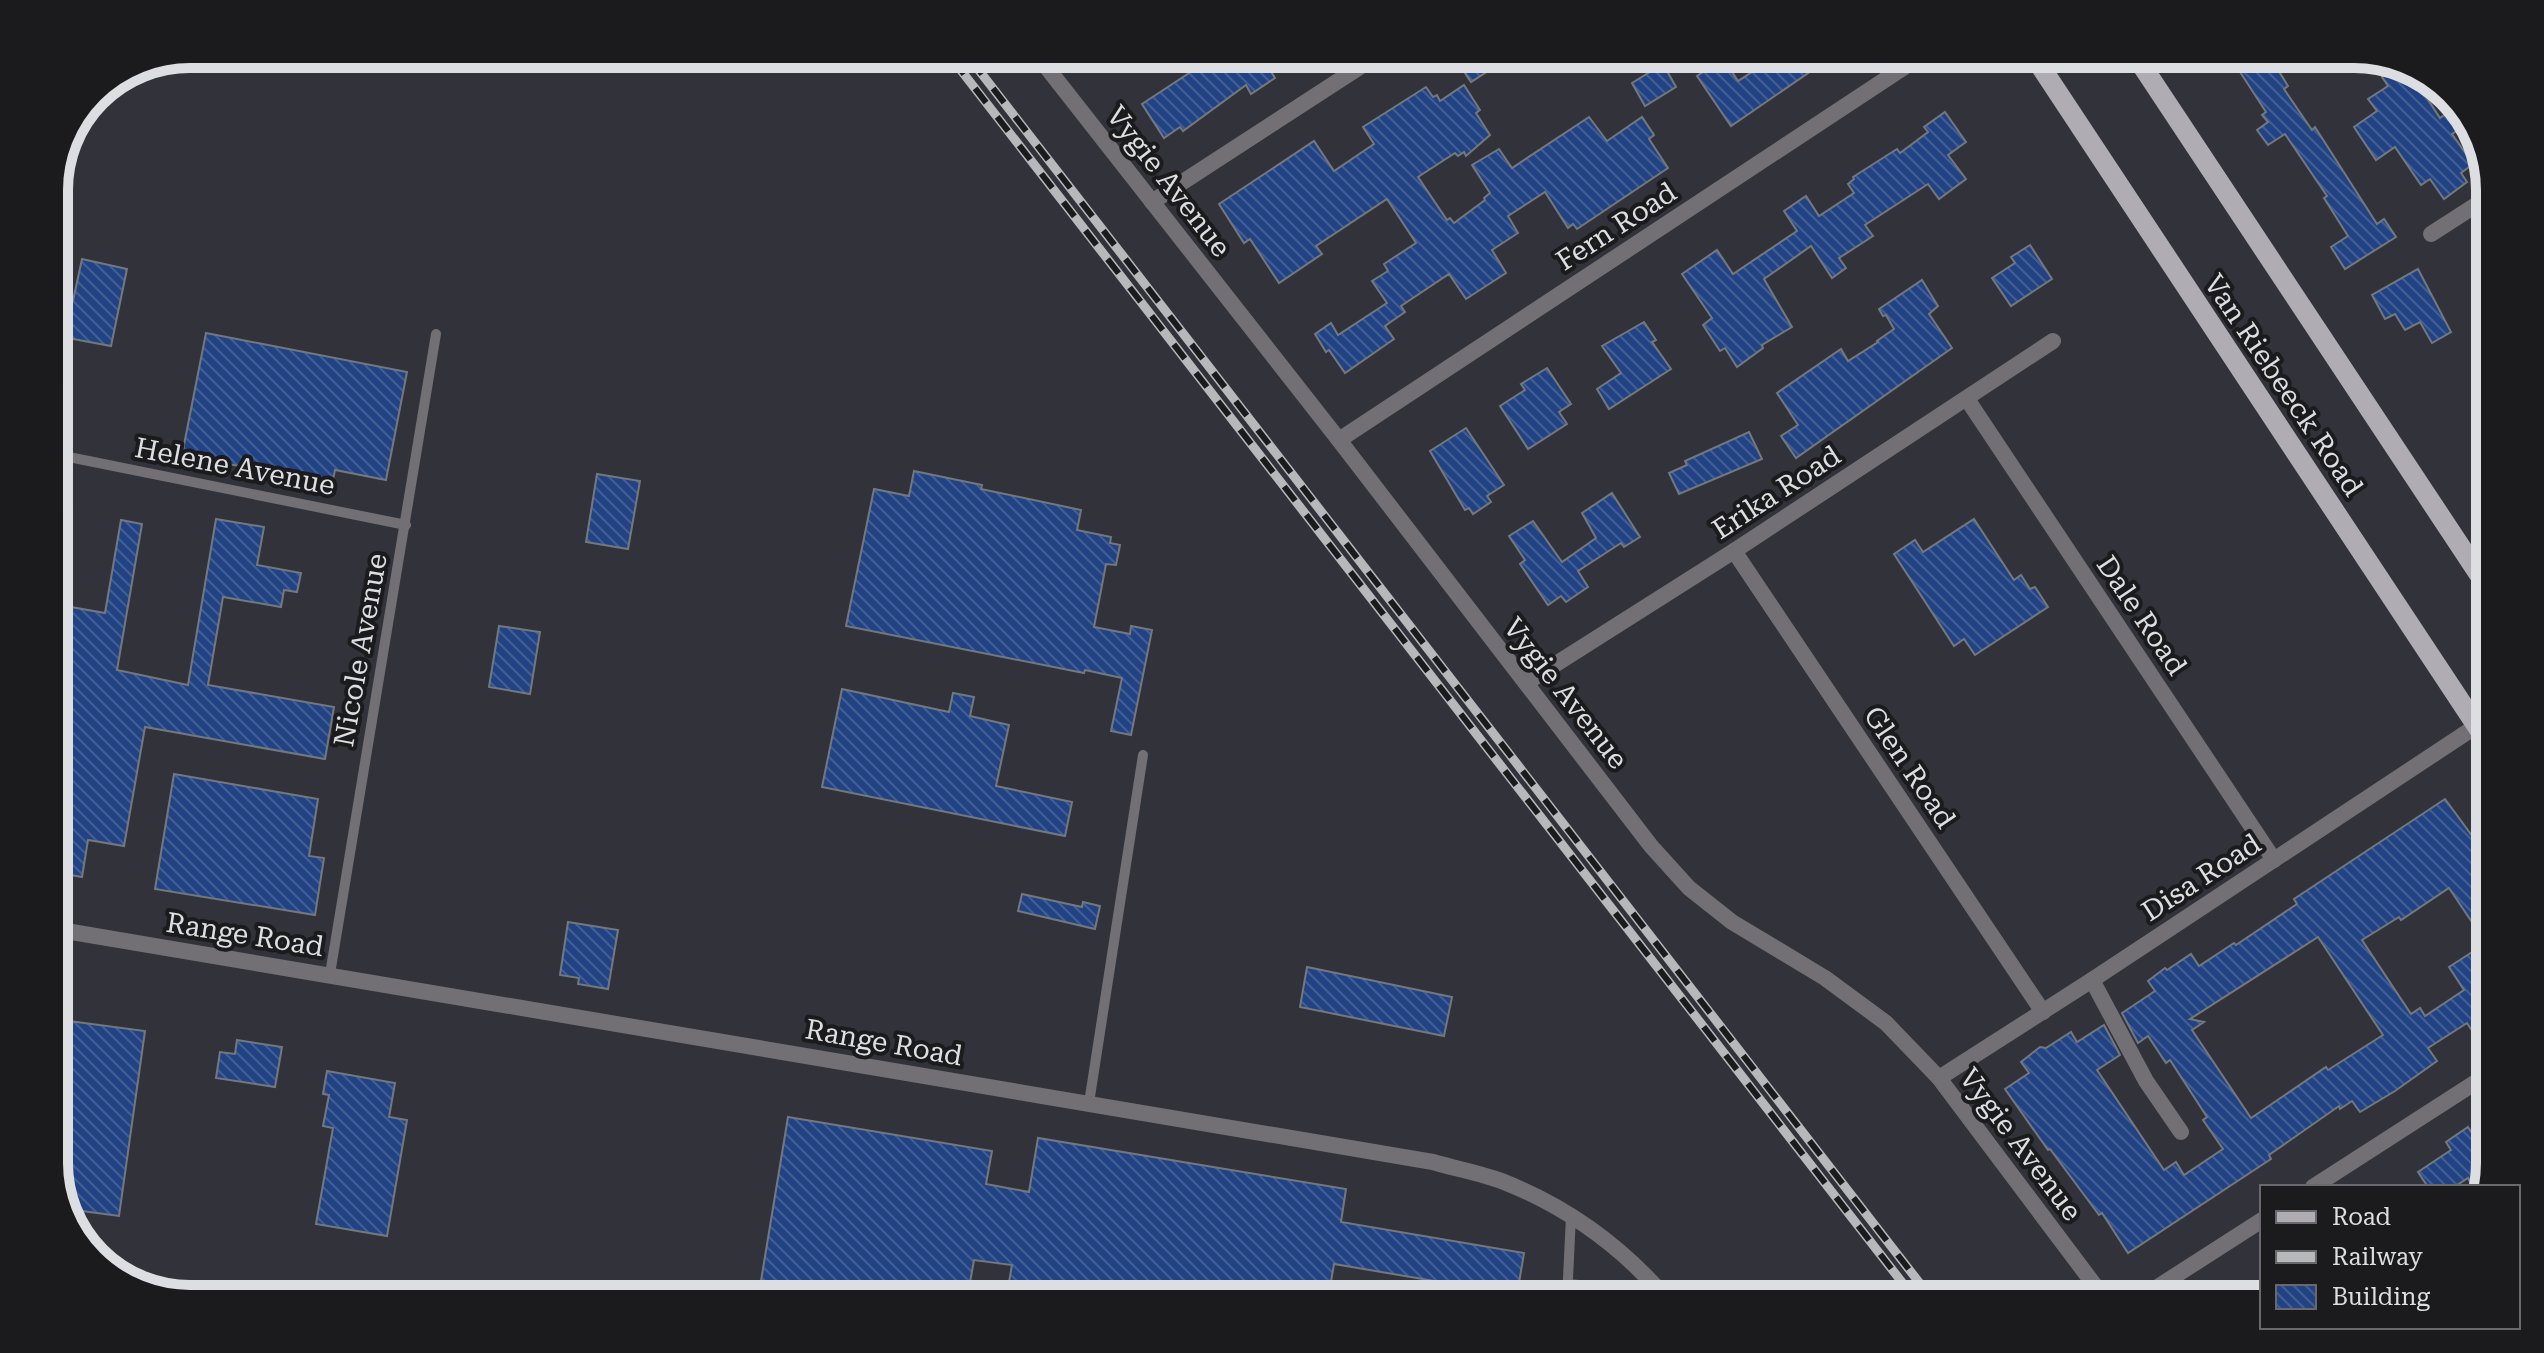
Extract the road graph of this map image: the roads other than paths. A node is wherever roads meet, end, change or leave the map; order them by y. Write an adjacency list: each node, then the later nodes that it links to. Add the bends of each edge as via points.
1 (1047, 68): 6 (street, Vygie Avenue)
2 (1358, 68): 6 (street)
3 (1903, 68): 12 (street, Fern Road)
4 (2042, 68): 18 (main road, Van Riebeeck Road)
5 (2144, 68): 16 (main road, Van Riebeeck Road)
6 (1152, 202): 12 (street, Vygie Avenue)
7 (2476, 205): 8 (street)
8 (2431, 234)
9 (436, 334): 14 (lane, Nicole Avenue)
10 (2053, 341): 11 (street, Erika Road)
11 (1967, 399): 15 (street, Erika Road); 21 (street, Dale Road)
12 (1339, 440): 17 (street, Vygie Avenue)
13 (68, 457): 14 (lane, Helene Avenue)
14 (406, 525): 23 (lane, Nicole Avenue)
15 (1734, 551): 17 (street, Erika Road); 25 (street, Glen Road)
16 (2476, 570)
17 (1526, 683): 26 (street, Vygie Avenue, via 1689,888 1886,1023)
18 (2476, 711)
19 (2476, 726): 21 (street, Disa Road)
20 (1143, 755): 28 (lane)
21 (2274, 860): 24 (street, Disa Road)
22 (68, 931): 23 (street, Range Road)
23 (330, 974): 28 (street, Range Road)
24 (2092, 980): 25 (street, Disa Road); 29 (street, via 2146,1081)
25 (2043, 1012): 26 (street, Disa Road)
26 (1939, 1078): 36 (street, Vygie Avenue)
27 (2476, 1082): 30 (street)
28 (1089, 1103): 31 (street, Range Road, via 1433,1162 1501,1181)
29 (2181, 1132)
30 (2316, 1185)
31 (1571, 1216): 33 (lane); 35 (street, Range Road, via 1629,1259)
32 (2260, 1221): 37 (street)
33 (1568, 1284): 34 (lane)
34 (1579, 1285)
35 (1654, 1285)
36 (2094, 1285)
37 (2161, 1285)

